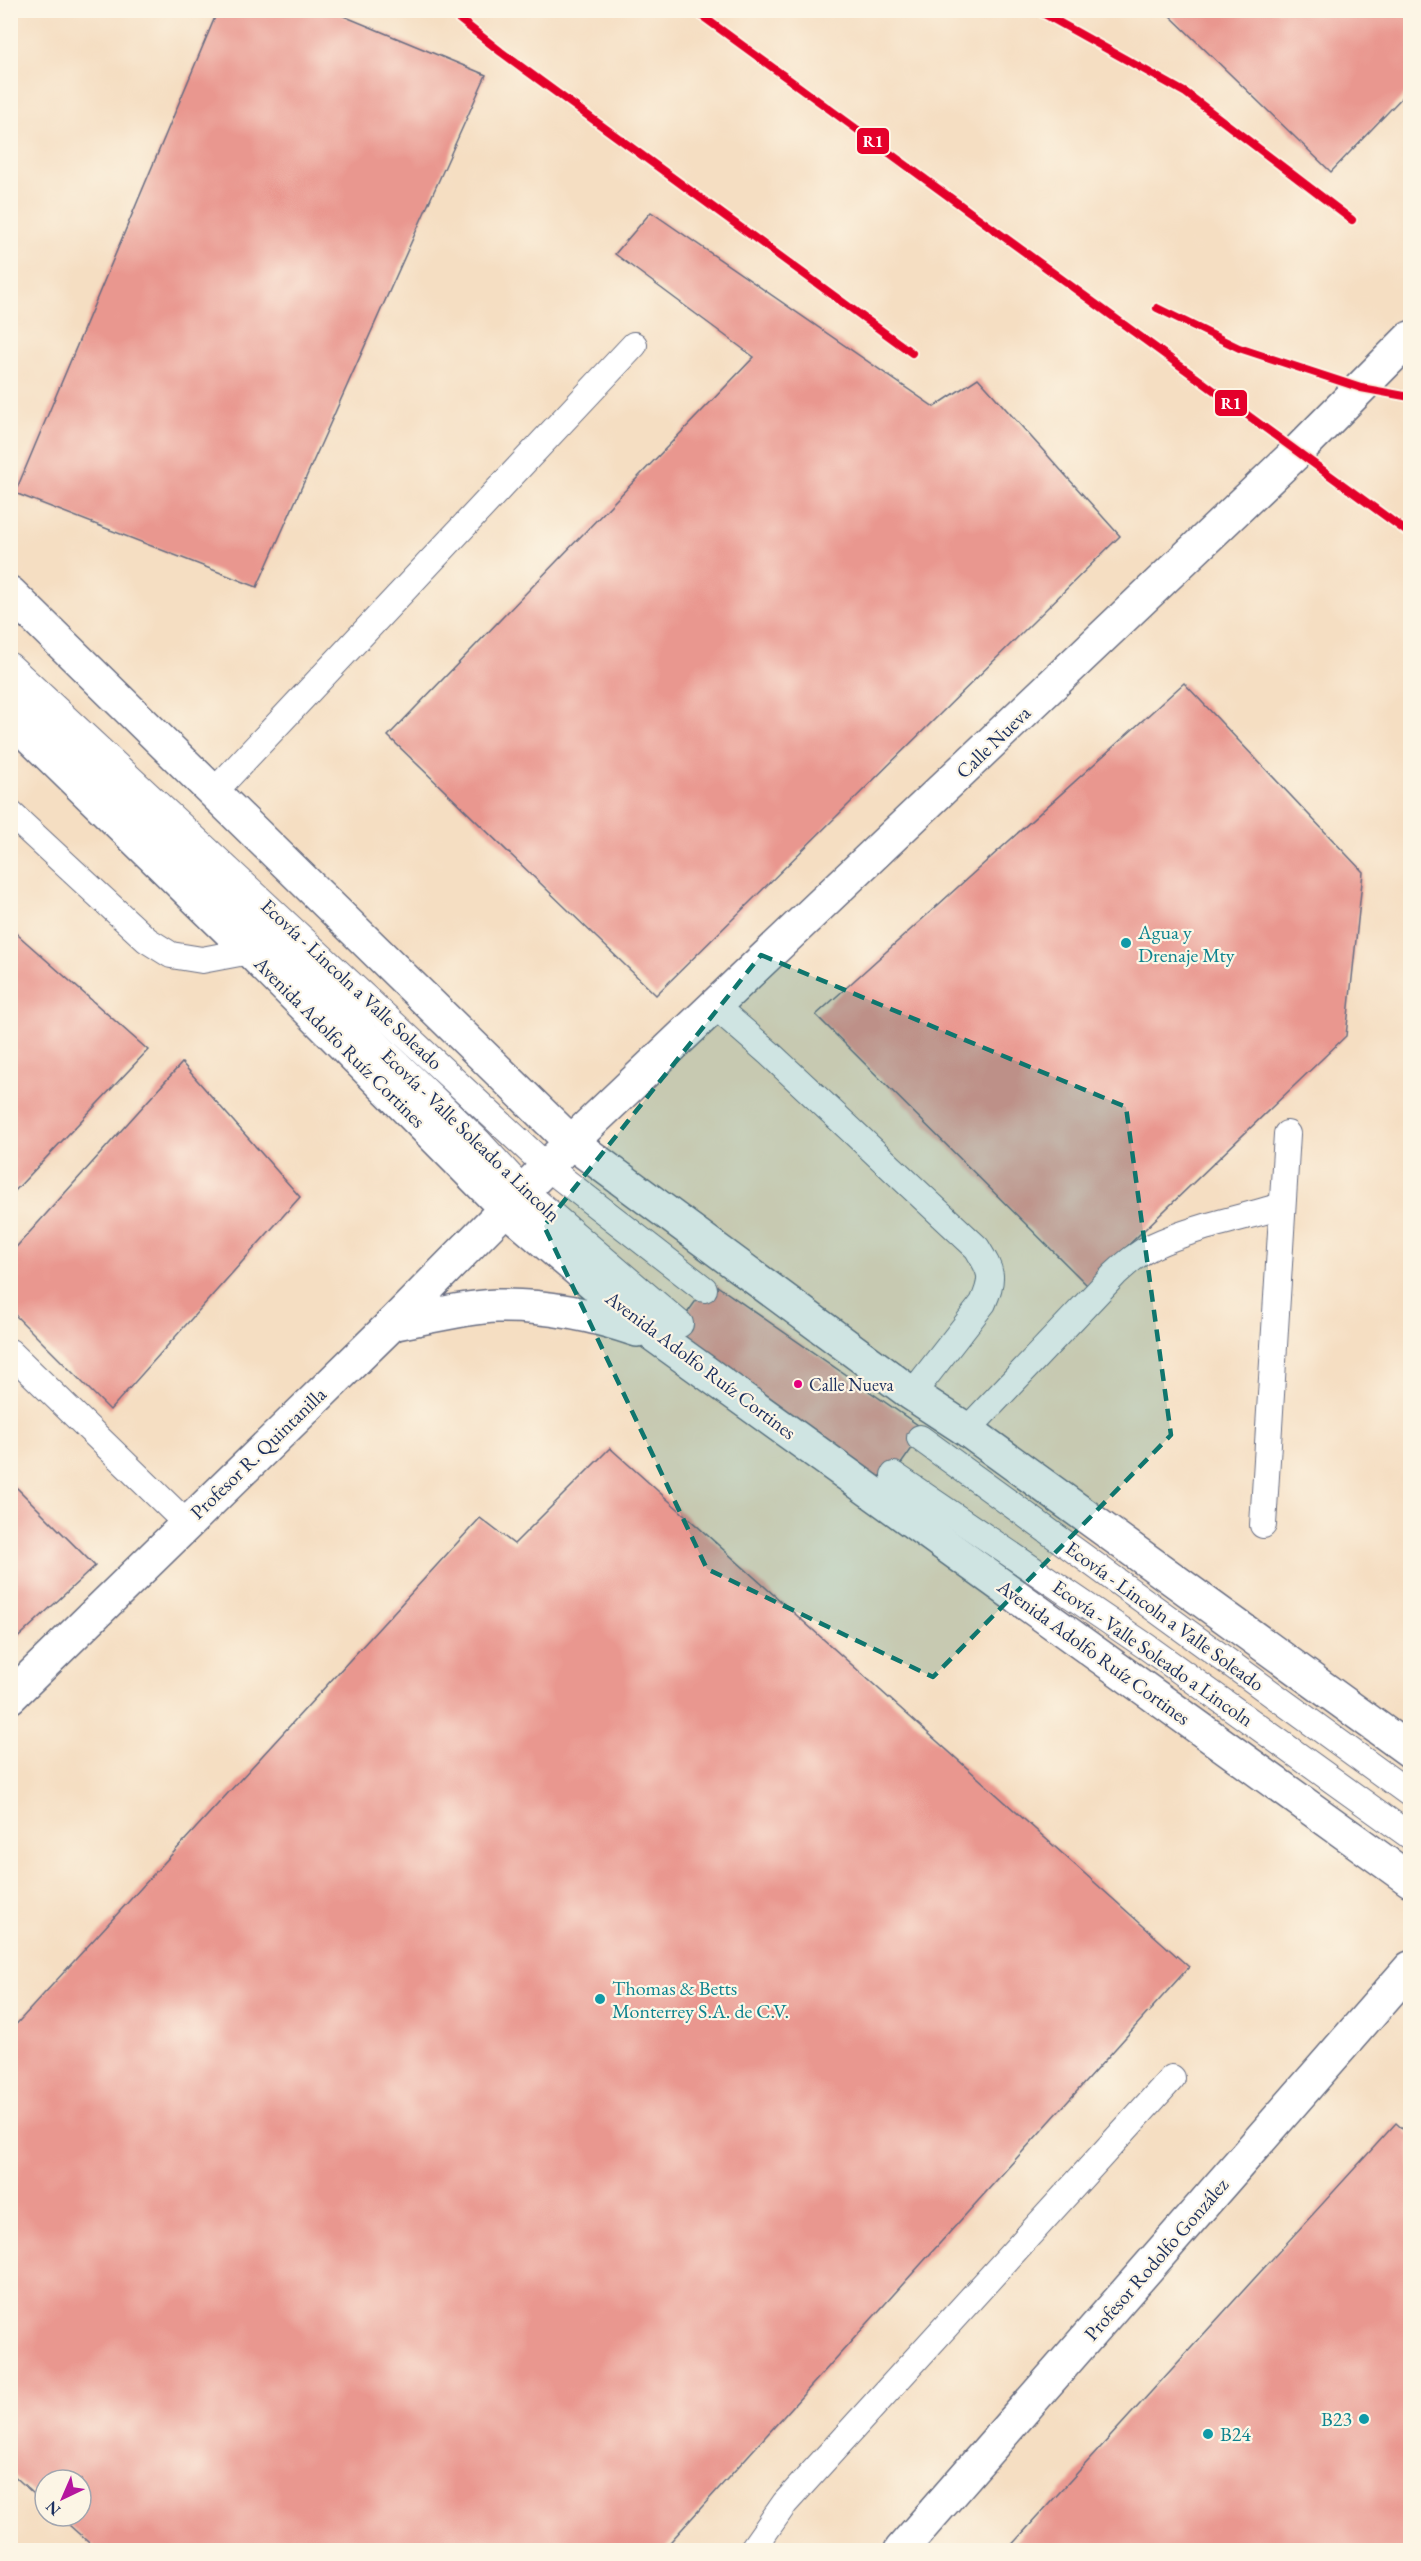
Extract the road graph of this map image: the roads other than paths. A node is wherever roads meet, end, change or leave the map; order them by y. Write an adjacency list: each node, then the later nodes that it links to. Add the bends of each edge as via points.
1 (1410, 338): 3 (main road, Calle Nueva)
2 (634, 345): 8 (lane)
3 (1399, 360): 11 (main road, Calle Nueva, via 1297,452)
4 (10, 594): 8 (main road)
5 (10, 666): 14 (lane, Ecovía - Lincoln a Valle Soleado)
6 (10, 689): 15 (lane, Ecovía - Valle Soleado a Lincoln, via 478,1141)
7 (10, 717): 10 (main road, Avenida Adolfo Ruíz Cortines)
8 (214, 792): 13 (main road)
9 (10, 813): 10 (lane, via 147,940 171,955 202,960)
10 (250, 951): 15 (main road, Avenida Adolfo Ruíz Cortines)
11 (715, 1006): 13 (main road, Calle Nueva); 21 (lane, via 977,1248 990,1270 983,1303)
12 (1287, 1134): 16 (lane)
13 (571, 1142): 14 (main road, Calle Nueva); 21 (main road)
14 (548, 1167): 15 (main road, Profesor R. Quintanilla); 17 (lane, Ecovía - Lincoln a Valle Soleado)
15 (514, 1199): 18 (main road, Profesor R. Quintanilla); 19 (main road, Avenida Adolfo Ruíz Cortines)
16 (1282, 1206): 22 (lane, via 1172,1239 1133,1257); 26 (lane)
17 (704, 1289)
18 (392, 1324): 19 (main road, via 495,1306 548,1307); 25 (main road, Profesor R. Quintanilla)
19 (667, 1330): 31 (main road, Avenida Adolfo Ruíz Cortines)
20 (10, 1352): 25 (lane)
21 (912, 1394): 22 (main road)
22 (967, 1430): 28 (main road)
23 (920, 1438): 29 (lane, Ecovía - Lincoln a Valle Soleado)
24 (894, 1475): 30 (lane, Ecovía - Valle Soleado a Lincoln, via 1147,1647)
25 (186, 1523): 27 (main road, Profesor R. Quintanilla)
26 (1263, 1525)
27 (10, 1697)
28 (1410, 1751)
29 (1410, 1794)
30 (1410, 1836)
31 (1410, 1880)
32 (1410, 1968): 35 (main road, Profesor Rodolfo González)
33 (1172, 2078): 34 (lane, via 785,2503)
34 (752, 2550)
35 (901, 2550)

